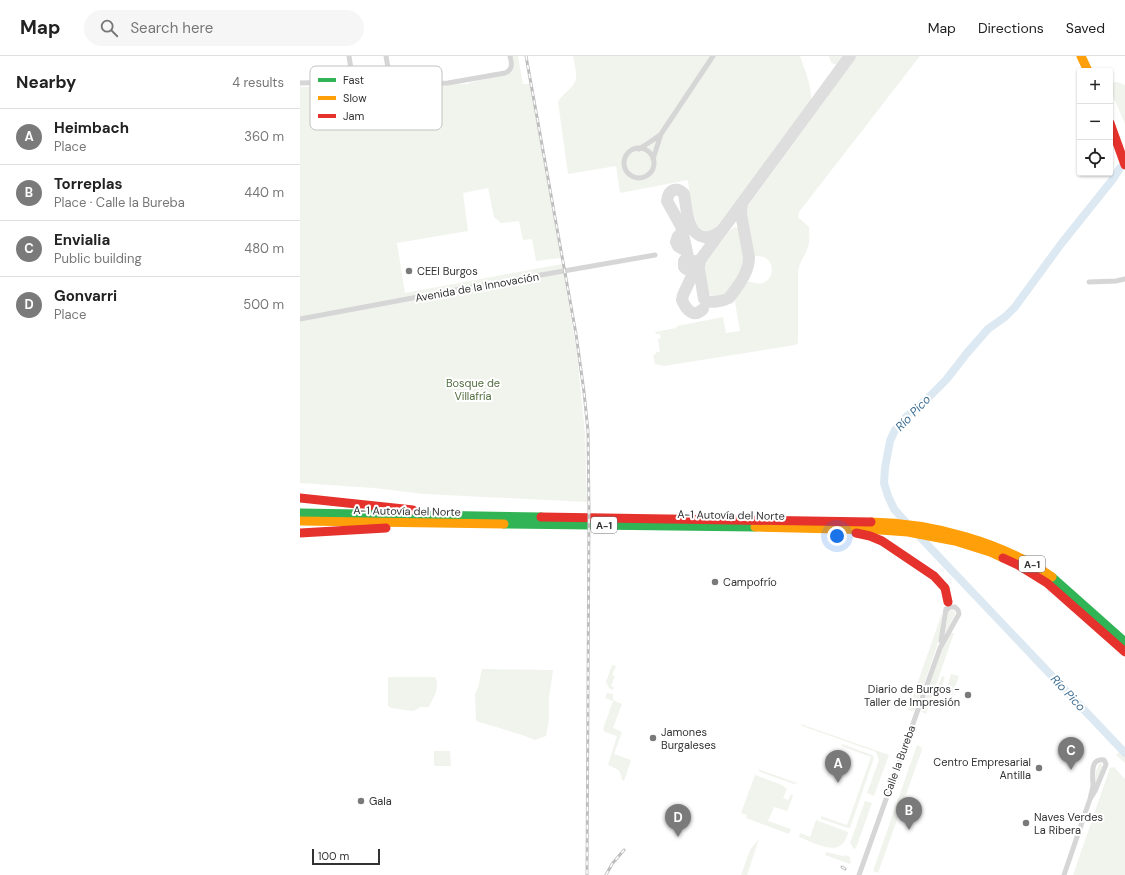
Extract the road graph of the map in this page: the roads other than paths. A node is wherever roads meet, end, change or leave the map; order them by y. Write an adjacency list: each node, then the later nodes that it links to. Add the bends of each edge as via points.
1 (349, 56): 6 (street)
2 (386, 56): 7 (street)
3 (510, 56): 11 (street, via 511,69 505,73)
4 (713, 56): 13 (street)
5 (1081, 56): 8 (highway)
6 (351, 66)
7 (388, 66)
8 (1087, 68)
9 (300, 83): 10 (street)
10 (310, 83)
11 (442, 83)
12 (1113, 131): 16 (highway)
13 (661, 134): 14 (street); 15 (street)
14 (639, 149): 15 (street, via 646,150); 15 (street, via 632,151 624,163 631,176 640,178 649,174 654,166)
15 (653, 159)
16 (1125, 165)
17 (655, 256): 20 (street, Avenida de la Innovación)
18 (1125, 279): 19 (street)
19 (1089, 282)
20 (300, 319)
21 (300, 498): 23 (highway, A-1)
22 (300, 513): 23 (highway, A-1 Autovía del Norte / A-1)
23 (494, 517): 29 (highway, A-1 Autovía del Norte / A-1, via 886,522 939,530 998,548 1027,561 1052,577)
24 (300, 521): 25 (highway, A-1 Autovía del Norte / A-1)
25 (504, 524): 26 (highway, A-1 Autovía del Norte / A-1); 27 (highway, via 496,527 424,527)
26 (746, 527): 28 (highway, via 764,531 849,532 876,538 934,576 945,588); 31 (highway, A-1 Autovía del Norte / A-1, via 908,532 955,541 990,552 1018,565 1047,584)
27 (300, 534)
28 (947, 607): 30 (street, Calle la Bureba); 30 (street, Calle la Bureba, via 954,607 959,614)
29 (1125, 642)
30 (940, 648): 33 (street, Calle la Bureba)
31 (1125, 652)
32 (1090, 799): 32 (street, via 1105,767 1104,760 1094,765); 34 (street)
33 (859, 875)
34 (1064, 875)

